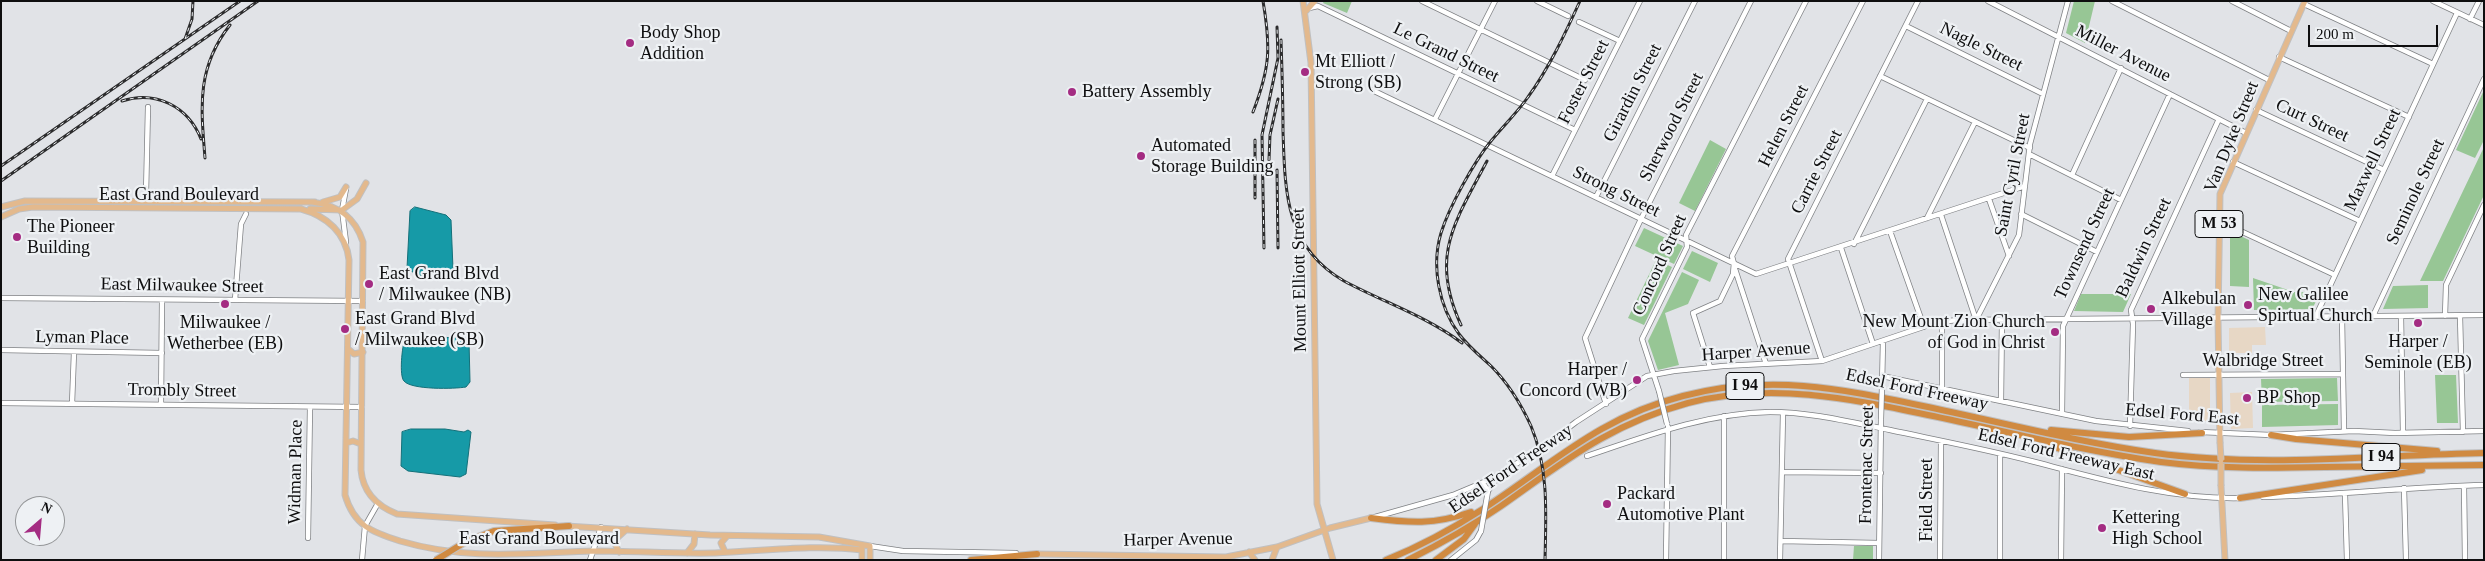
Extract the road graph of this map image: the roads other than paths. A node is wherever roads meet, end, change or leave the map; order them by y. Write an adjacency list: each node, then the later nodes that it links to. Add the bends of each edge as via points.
1 (1303, 1): 19 (main road, Mount Elliott Street)
2 (1315, 1): 19 (main road)
3 (1422, 1): 26 (street)
4 (1495, 1): 26 (street)
5 (1537, 1): 21 (street)
6 (1640, 1): 29 (street, Foster Street)
7 (1695, 1): 60 (street, Girardin Street)
8 (1751, 1): 77 (street, Sherwood Street)
9 (1806, 1): 81 (street, Concord Street, via 1686,235)
10 (1864, 1): 87 (street, Helen Street, via 1732,256)
11 (1918, 1): 24 (street, Carrie Street)
12 (1988, 1): 28 (street, Miller Avenue)
13 (2068, 1): 28 (street, Saint Cyril Street)
14 (2112, 1): 37 (street)
15 (2232, 1): 27 (street)
16 (2433, 1): 20 (street)
17 (2479, 1): 22 (street)
18 (2304, 2): 27 (main road, Van Dyke Street / M 53); 31 (street)
19 (1306, 11): 33 (street, Le Grand Street, via 1318,6); 178 (main road, Mount Elliott Street, via 1311,63 1317,504)
20 (2457, 13): 22 (street); 31 (street, Maxwell Street)
21 (1568, 16)
22 (2470, 19): 25 (street)
23 (1579, 22): 29 (street)
24 (1906, 26): 34 (street, Carrie Street); 39 (street, Nagle Street)
25 (2484, 26)
26 (1481, 30): 33 (street); 36 (street)
27 (2291, 31): 30 (main road, Van Dyke Street / M 53)
28 (2059, 36): 32 (street, Miller Avenue); 39 (street, Saint Cyril Street)
29 (1620, 42): 48 (street, Foster Street)
30 (2279, 57): 37 (main road, Van Dyke Street / M 53); 44 (street)
31 (2433, 64): 44 (street, Maxwell Street)
32 (2121, 68): 40 (street, Miller Avenue); 54 (street)
33 (1459, 74): 45 (street); 48 (street, Le Grand Street)
34 (1880, 76): 41 (street); 88 (street, Carrie Street, via 1788,259)
35 (2484, 79): 96 (street, Seminole Street)
36 (1585, 80)
37 (2269, 80): 43 (main road, Van Dyke Street / M 53)
38 (1372, 90): 45 (street, Strong Street)
39 (2043, 94): 50 (street, Saint Cyril Street)
40 (2170, 94): 46 (street, Miller Avenue); 62 (street, Townsend Street)
41 (1927, 99): 47 (street); 83 (street)
42 (148, 107): 59 (street)
43 (2256, 110): 49 (main road, Van Dyke Street / M 53); 53 (street, Curt Street)
44 (2409, 117): 53 (street, Maxwell Street)
45 (1435, 119): 55 (street, Strong Street)
46 (2219, 119): 49 (street, Miller Avenue); 101 (street, Baldwin Street, via 2131,310)
47 (1975, 122): 50 (street); 76 (street)
48 (1575, 130): 55 (street, Foster Street)
49 (2246, 133): 52 (main road, Van Dyke Street / M 53)
50 (2030, 148): 51 (street, Saint Cyril Street)
51 (2029, 154): 54 (street); 57 (street, Saint Cyril Street)
52 (2233, 162): 78 (main road, Van Dyke Street / M 53, via 2220,194); 79 (street)
53 (2384, 170): 79 (street, Maxwell Street)
54 (2072, 175): 62 (street)
55 (1552, 176): 60 (street, Strong Street)
56 (366, 183): 71 (main road, via 357,199)
57 (2025, 186): 61 (street, Strong Street); 73 (street, Saint Cyril Street)
58 (346, 187): 65 (main road, via 336,200); 71 (street)
59 (146, 194)
60 (1596, 197): 77 (street, Strong Street)
61 (1989, 199): 74 (street, Strong Street); 86 (street)
62 (2121, 200): 85 (street, Townsend Street)
63 (25, 201): 64 (main road, East Grand Boulevard); 67 (main road, East Grand Boulevard); 68 (main road)
64 (75, 201): 65 (main road, East Grand Boulevard); 69 (main road)
65 (312, 202): 71 (main road)
66 (2484, 205): 98 (street, via 2446,285)
67 (1, 207)
68 (26, 208): 69 (main road, East Grand Boulevard); 75 (main road, East Grand Boulevard)
69 (74, 208): 70 (main road, East Grand Boulevard)
70 (301, 209): 71 (main road); 82 (main road, East Grand Boulevard, via 331,224)
71 (342, 210): 82 (street); 94 (main road, via 363,242)
72 (246, 214): 92 (street, via 241,224)
73 (2022, 214): 85 (street); 86 (street, Saint Cyril Street, via 2019,235)
74 (1941, 215): 76 (street, Strong Street); 105 (street)
75 (1, 217)
76 (1927, 218): 80 (street, Strong Street)
77 (1641, 219): 81 (street, Strong Street); 128 (street, Sherwood Street, via 1584,340)
78 (2219, 221): 89 (street); 102 (main road, Van Dyke Street / M 53)
79 (2360, 221): 89 (street, Maxwell Street)
80 (1890, 231): 83 (street, Strong Street); 108 (street)
81 (1687, 241): 87 (street, Strong Street); 119 (street, Concord Street, via 1687,247 1642,339)
82 (346, 242): 93 (main road, East Grand Boulevard)
83 (1854, 244): 84 (street, Strong Street)
84 (1841, 248): 88 (street, Strong Street); 110 (street)
85 (2096, 252): 104 (street, Townsend Street)
86 (2009, 256): 105 (street, Saint Cyril Street)
87 (1734, 264): 88 (street, Strong Street, via 1756,274); 117 (street); 118 (street, Helen Street, via 1720,301 1693,313)
88 (1790, 264): 116 (street)
89 (2335, 274): 103 (street, Maxwell Street)
90 (1, 298): 91 (street, East Milwaukee Street)
91 (162, 300): 92 (street, East Milwaukee Street); 115 (street)
92 (235, 300): 93 (street, East Milwaukee Street)
93 (349, 301): 94 (street, East Milwaukee Street); 111 (main road, East Grand Boulevard)
94 (363, 301): 114 (main road)
95 (2484, 315): 99 (street, Harper Avenue)
96 (2373, 316): 97 (street, Harper Avenue); 100 (street, Harper Avenue)
97 (2401, 316): 98 (street, Harper Avenue); 145 (street)
98 (2445, 316): 99 (street, Harper Avenue)
99 (2460, 316): 141 (street)
100 (2342, 317): 103 (street, Harper Avenue); 120 (street)
101 (2132, 318): 102 (street, Harper Avenue); 104 (street, Harper Avenue); 137 (street, Baldwin Street)
102 (2218, 318): 103 (street, Harper Avenue); 122 (main road, Van Dyke Street / M 53)
103 (2315, 318)
104 (2066, 319): 106 (street, Harper Avenue); 134 (street, Townsend Street, via 2063,326)
105 (1976, 320): 106 (street, Harper Avenue); 107 (street, Harper Avenue)
106 (2002, 320): 125 (street)
107 (1942, 321): 108 (street, Harper Avenue); 124 (street)
108 (1924, 327): 109 (street, Harper Avenue)
109 (1882, 341): 110 (street, Harper Avenue); 123 (street, Frontenac Street)
110 (1873, 344): 116 (street, Harper Avenue)
111 (348, 348): 114 (main road, via 354,354); 131 (main road, East Grand Boulevard)
112 (1, 350): 113 (street, Lyman Place)
113 (74, 352): 115 (street, Lyman Place); 127 (street)
114 (363, 352): 132 (main road)
115 (162, 353): 129 (street)
116 (1822, 361): 117 (street, Harper Avenue)
117 (1766, 364): 118 (street, Harper Avenue)
118 (1710, 367): 119 (street, Harper Avenue)
119 (1655, 374): 128 (street, Harper Avenue, via 1640,379); 136 (street, Concord Street, bridge)
120 (2343, 374): 122 (street, Walbridge Street); 140 (street)
121 (2183, 375): 122 (street, Walbridge Street)
122 (2218, 375): 144 (main road, Van Dyke Street / M 53)
123 (1882, 376): 124 (street, Edsel Ford East); 138 (street, Frontenac Street, bridge)
124 (1942, 388): 125 (street, Edsel Ford East)
125 (2001, 401): 134 (street, Edsel Ford East)
126 (1, 403): 127 (street, Trombly Street)
127 (72, 404): 129 (street, Trombly Street)
128 (1606, 404): 158 (street, Harper Avenue)
129 (161, 405): 130 (street, Trombly Street)
130 (310, 406): 131 (street, Trombly Street); 181 (street, Widman Place)
131 (348, 407): 132 (street, Trombly Street); 149 (main road, East Grand Boulevard)
132 (362, 407): 150 (main road)
133 (1783, 412): 135 (street); 138 (street); 159 (street)
134 (2062, 414): 137 (street, Edsel Ford East)
135 (1724, 416): 136 (street); 208 (street)
136 (1668, 426): 154 (street); 207 (street, Concord Street)
137 (2130, 426): 143 (street, Edsel Ford East)
138 (1881, 428): 148 (street, Edsel Ford Freeway East); 160 (street, Frontenac Street)
139 (2038, 430): 143 (highway, via 2129,437); 153 (highway, Edsel Ford Freeway / I 94, via 2131,450 2196,458); 171 (highway, Edsel Ford Freeway / I 94, via 1826,387 1777,384 1720,389 1675,398 1612,422)
140 (2344, 431): 145 (street, Edsel Ford East); 146 (street, Edsel Ford East)
141 (2463, 432): 142 (street, Edsel Ford East); 145 (street, Edsel Ford East)
142 (2484, 432)
143 (2202, 433): 144 (street, Edsel Ford East)
144 (2220, 433): 146 (street, Edsel Ford East); 168 (main road, Van Dyke Street / M 53, bridge)
145 (2403, 433)
146 (2271, 435): 153 (highway)
147 (2039, 440): 156 (highway, Edsel Ford Freeway / I 94, via 2196,466); 166 (highway); 173 (highway, Edsel Ford Freeway / I 94, via 1834,396 1777,392 1727,396 1678,406 1609,433 1553,467)
148 (1941, 441): 152 (street, Edsel Ford Freeway East); 211 (street, Field Street)
149 (346, 444): 150 (main road, via 353,441); 174 (main road, East Grand Boulevard, via 345,495 354,516)
150 (361, 444): 170 (main road, via 362,480)
151 (2484, 453): 153 (highway, Edsel Ford Freeway / I 94)
152 (2000, 454): 157 (street, Edsel Ford Freeway East); 212 (street)
153 (2468, 454)
154 (1587, 456)
155 (2484, 465): 156 (highway, Edsel Ford Freeway / I 94)
156 (2441, 466): 169 (highway)
157 (2062, 469): 166 (street, Edsel Ford Freeway East, via 2135,488); 213 (street)
158 (1504, 472): 161 (street, Harper Avenue); 165 (street, Harper Avenue)
159 (1782, 472): 160 (street); 182 (street)
160 (1880, 473): 183 (street, Frontenac Street)
161 (1480, 485): 165 (street, via 1485,486); 172 (street, Harper Avenue)
162 (2484, 485): 163 (street)
163 (2464, 486): 164 (street); 217 (street)
164 (2404, 488): 167 (street); 216 (street)
165 (1488, 492): 206 (street, Harper Avenue, bridge, via 1481,531 1476,540)
166 (2185, 494): 168 (street, Edsel Ford Freeway East)
167 (2345, 494): 169 (street); 215 (street)
168 (2222, 498): 169 (street, Edsel Ford Freeway East); 214 (main road, Van Dyke Street / M 53)
169 (2240, 498)
170 (377, 505): 174 (street); 175 (main road, East Grand Boulevard, via 397,514 415,516)
171 (1484, 508): 172 (highway, via 1446,521 1420,524); 203 (highway, Edsel Ford Freeway / I 94, via 1427,542)
172 (1371, 518): 178 (main road, Harper Avenue)
173 (1476, 521): 204 (highway, Edsel Ford Freeway / I 94); 205 (highway, via 1464,539)
174 (365, 526): 187 (main road, East Grand Boulevard, via 424,549 461,555 540,556); 194 (street)
175 (569, 526): 176 (main road, East Grand Boulevard); 195 (highway, bridge, via 494,531 467,541)
176 (601, 527): 177 (main road, East Grand Boulevard); 187 (street)
177 (627, 529): 179 (main road, East Grand Boulevard); 188 (main road, via 616,539)
178 (1323, 532): 186 (main road, Harper Avenue); 202 (main road, Mount Elliott Street)
179 (695, 534): 180 (main road, East Grand Boulevard); 191 (main road, via 694,544)
180 (727, 536): 185 (main road, East Grand Boulevard, via 819,537); 189 (main road, via 721,544)
181 (308, 538)
182 (1781, 541): 183 (street); 209 (street)
183 (1880, 543): 210 (street, Frontenac Street)
184 (870, 546): 185 (main road, East Grand Boulevard); 192 (street, Harper Avenue); 198 (main road)
185 (862, 547): 189 (main road, East Grand Boulevard); 197 (main road)
186 (1277, 547): 190 (main road, Harper Avenue); 201 (main road)
187 (592, 551): 188 (main road, East Grand Boulevard); 196 (street)
188 (619, 552): 191 (main road, East Grand Boulevard)
189 (725, 552): 191 (main road, East Grand Boulevard)
190 (1249, 552): 193 (main road, Harper Avenue, via 1226,557); 200 (main road)
191 (687, 553)
192 (1037, 554): 193 (main road, Harper Avenue); 199 (highway)
193 (1046, 557)
194 (362, 560)
195 (436, 560)
196 (590, 560)
197 (862, 560)
198 (870, 560)
199 (971, 560)
200 (1255, 560)
201 (1272, 560)
202 (1333, 560)
203 (1386, 560)
204 (1408, 560)
205 (1436, 560)
206 (1451, 560)
207 (1666, 560)
208 (1724, 560)
209 (1780, 560)
210 (1879, 560)
211 (1940, 560)
212 (2000, 560)
213 (2061, 560)
214 (2226, 560)
215 (2347, 560)
216 (2406, 560)
217 (2465, 560)

